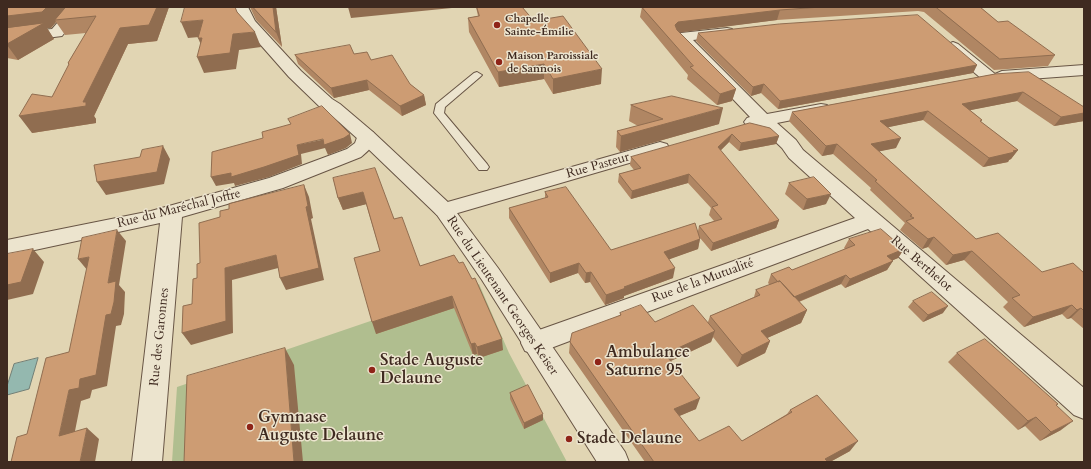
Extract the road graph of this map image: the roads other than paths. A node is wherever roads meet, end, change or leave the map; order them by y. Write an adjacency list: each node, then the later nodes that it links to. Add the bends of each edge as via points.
1 (78, 7): 5 (street, via 66,27 57,33)
2 (241, 7): 13 (street, Rue du Lieutenant Georges Keiser, via 249,23 295,74 326,104)
3 (740, 30): 11 (street, Rue Berthelot, via 680,37)
4 (942, 37): 8 (street)
5 (7, 38)
6 (1084, 70): 8 (street)
7 (477, 75): 17 (lane, via 438,109)
8 (988, 77): 9 (street)
9 (965, 82)
10 (840, 105): 11 (street)
11 (762, 119): 12 (street); 20 (street, Rue Berthelot, via 796,154)
12 (735, 127)
13 (366, 136): 15 (street, Rue du Maréchal Joffre, via 364,145); 16 (street, Rue du Lieutenant Georges Keiser)
14 (676, 144): 18 (street, Rue Pasteur)
15 (347, 156): 16 (street, Rue du Maréchal Joffre, via 370,154); 19 (street, Rue du Maréchal Joffre, via 276,183)
16 (386, 157): 18 (street, Rue du Lieutenant Georges Keiser)
17 (483, 167)
18 (444, 210): 22 (street, Rue du Lieutenant Georges Keiser, via 490,274)
19 (172, 212): 21 (street, Rue du Maréchal Joffre); 24 (street, Rue des Garonnes)
20 (871, 220): 22 (street, Rue de la Mutualité); 23 (street, Rue Berthelot)
21 (7, 248)
22 (534, 343): 25 (street, Rue du Lieutenant Georges Keiser)
23 (1084, 406)
24 (147, 462)
25 (614, 462)

